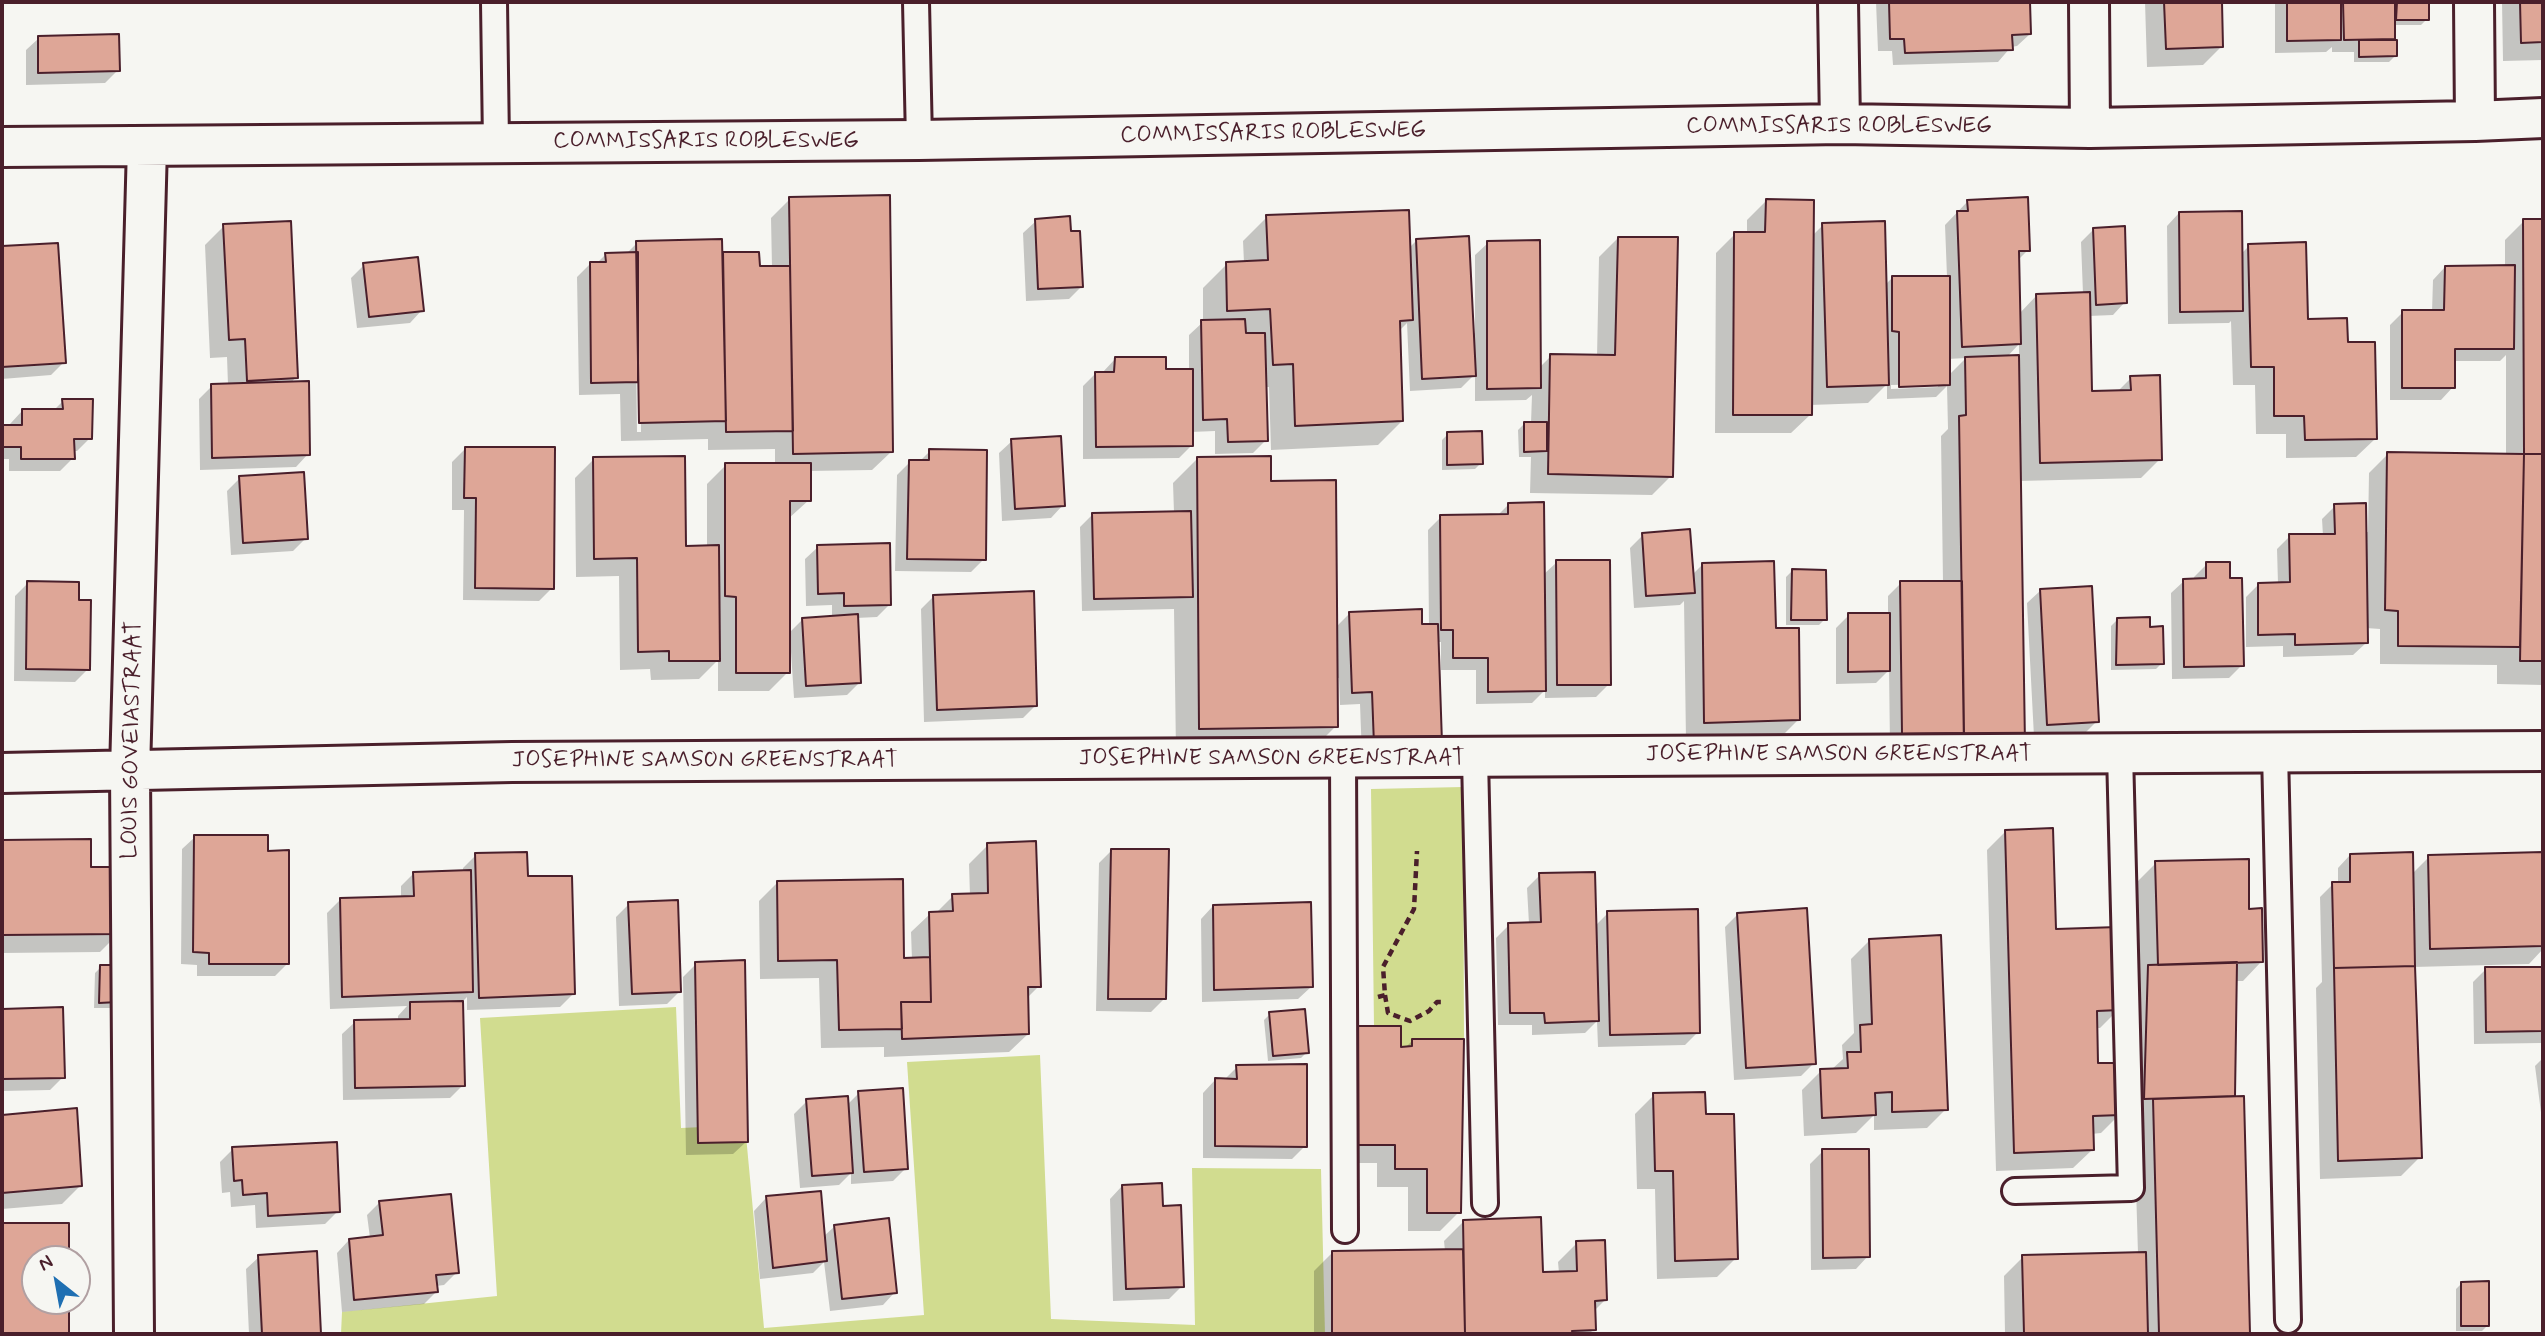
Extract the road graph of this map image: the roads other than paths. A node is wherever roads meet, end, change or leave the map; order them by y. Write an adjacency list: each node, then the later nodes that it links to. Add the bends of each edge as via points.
1 (494, 2): 11 (lane)
2 (916, 2): 10 (lane)
3 (1838, 2): 8 (street)
4 (2089, 2): 9 (street)
5 (2474, 2): 7 (street)
6 (2543, 118): 7 (street, COMMISSARIS ROBLESWEG)
7 (2475, 121): 9 (street, COMMISSARIS ROBLESWEG)
8 (1840, 124): 9 (street, COMMISSARIS ROBLESWEG); 10 (street, COMMISSARIS ROBLESWEG)
9 (2090, 128)
10 (919, 140): 11 (street, COMMISSARIS ROBLESWEG)
11 (496, 143): 12 (street, COMMISSARIS ROBLESWEG)
12 (147, 146): 13 (street, COMMISSARIS ROBLESWEG); 19 (street, LOUIS GOVEIASTRAAT)
13 (2, 147)
14 (2543, 751): 15 (street, JOSEPHINE SAMSON GREENSTRAAT)
15 (2275, 752): 16 (street, JOSEPHINE SAMSON GREENSTRAAT); 24 (lane)
16 (2120, 753): 18 (street, JOSEPHINE SAMSON GREENSTRAAT); 21 (lane, via 2131,1188)
17 (1343, 758): 18 (street, JOSEPHINE SAMSON GREENSTRAAT); 19 (street, JOSEPHINE SAMSON GREENSTRAAT, via 512,762); 23 (lane)
18 (1475, 758): 22 (lane)
19 (130, 771): 20 (street, JOSEPHINE SAMSON GREENSTRAAT); 25 (street, LOUIS GOVEIASTRAAT)
20 (2, 773)
21 (2015, 1191)
22 (1485, 1203)
23 (1345, 1230)
24 (2288, 1320)
25 (134, 1334)

